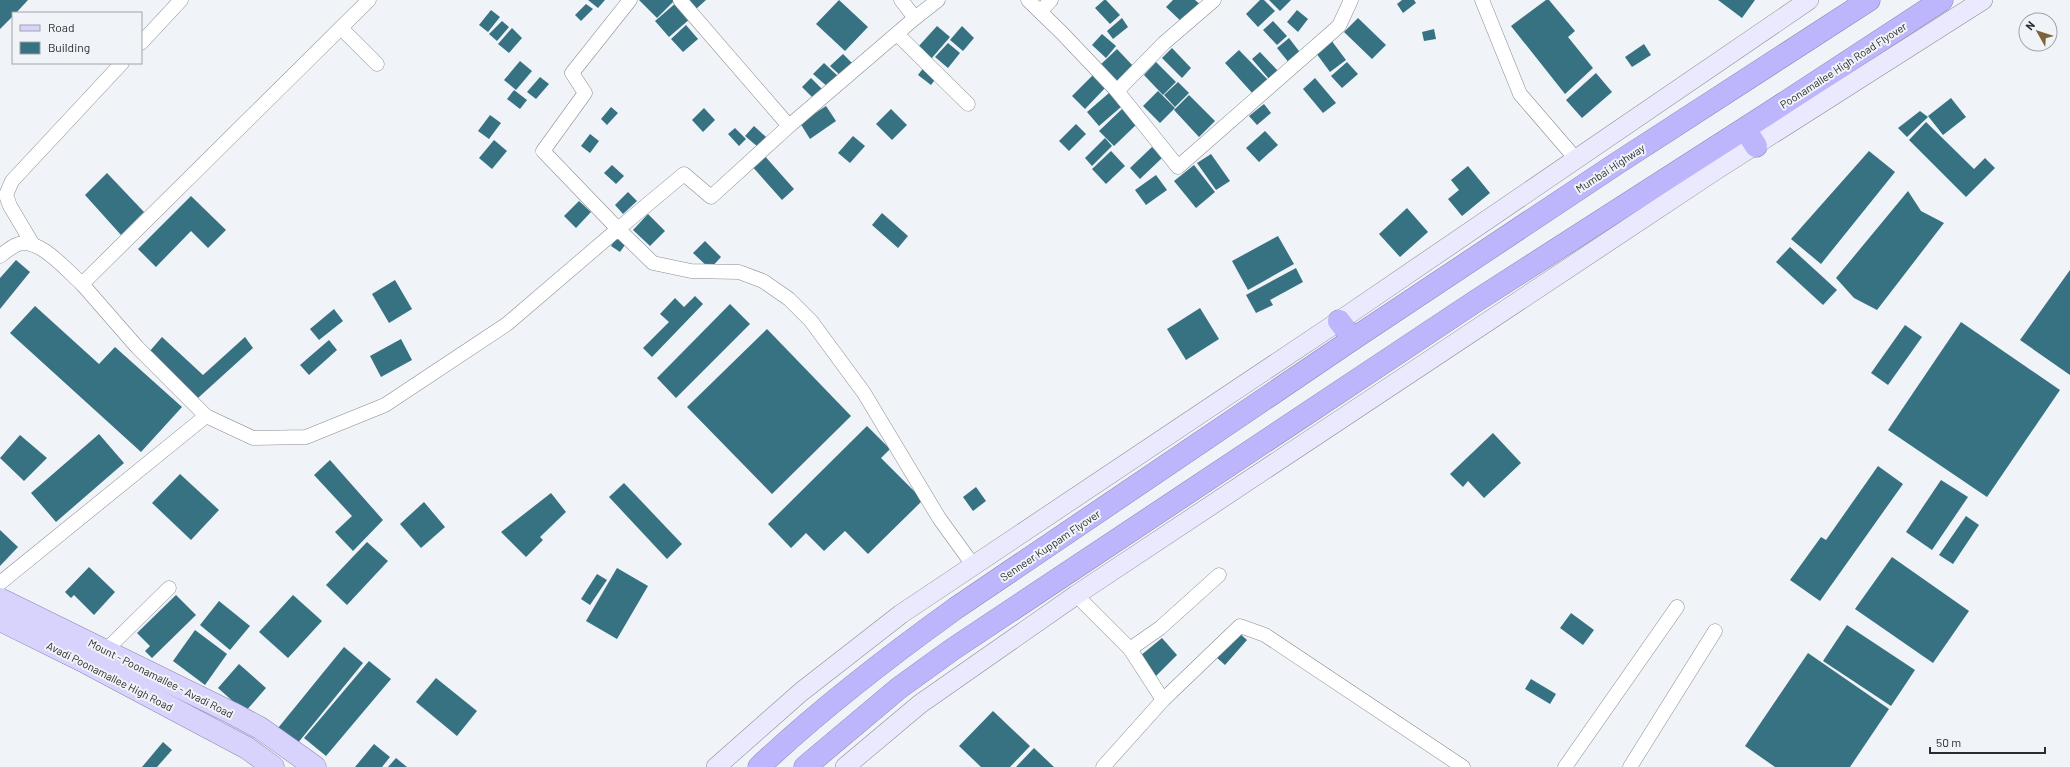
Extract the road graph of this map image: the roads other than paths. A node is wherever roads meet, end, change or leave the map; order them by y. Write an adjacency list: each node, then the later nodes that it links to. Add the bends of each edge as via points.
1 (181, 0): 20 (street)
2 (369, 0): 18 (street)
3 (630, 0): 29 (street, via 572,73 585,93 543,151)
4 (680, 0): 25 (street)
5 (901, 0): 17 (street)
6 (938, 0): 17 (street)
7 (1028, 0): 16 (street)
8 (1051, 0): 16 (street)
9 (1214, 0): 23 (street, via 1164,43)
10 (1351, 0): 23 (street, via 1339,26 1178,167)
11 (1482, 0): 27 (street, via 1520,94)
12 (1809, 0): 27 (street)
13 (1870, 0): 34 (highway, Mumbai Highway, via 1616,164)
14 (1942, 0): 26 (highway, Poonamallee High Road Flyover)
15 (1983, 0): 26 (street)
16 (1040, 11): 23 (street)
17 (915, 18): 19 (street)
18 (341, 28): 22 (street); 32 (street)
19 (896, 34): 24 (street); 25 (street)
20 (142, 42)
21 (121, 64): 28 (street)
22 (377, 64)
23 (1117, 91)
24 (968, 104)
25 (789, 126): 29 (street, via 711,197 684,174)
26 (1750, 137): 40 (street, via 1716,170); 53 (highway, via 1476,301 1285,427 953,649 899,688)
27 (1576, 159): 33 (street)
28 (3, 191): 30 (street)
29 (618, 229): 35 (street, via 507,324 385,405 306,437 253,438); 36 (street, via 653,263 691,270 739,272 763,281 789,299 811,321 864,393 939,518)
30 (32, 243): 31 (street, via 17,244); 32 (street, via 45,251)
31 (0, 256)
32 (82, 284): 35 (street, via 137,347)
33 (1339, 321): 34 (highway); 36 (street)
34 (1353, 339): 52 (highway, Senneer Kuppam Flyover, via 906,644 826,708)
35 (206, 416): 38 (street)
36 (973, 565): 51 (street, via 901,614 849,654)
37 (1219, 576): 45 (street, via 1160,628)
38 (0, 583)
39 (169, 588): 46 (street)
40 (1076, 595): 45 (street); 48 (street, via 920,704)
41 (0, 599): 46 (main road, Mount - Poonamallee - Avadi Road)
42 (1676, 607): 56 (street)
43 (0, 620): 49 (main road, Avadi Poonamallee High Road, via 220,734)
44 (1715, 631): 57 (street)
45 (1130, 649): 47 (street)
46 (106, 650): 50 (main road, Mount - Poonamallee - Avadi Road, via 260,728)
47 (1164, 700): 54 (street); 55 (street, via 1240,626 1265,635)
48 (847, 766)
49 (274, 767)
50 (315, 767)
51 (716, 767)
52 (759, 767)
53 (805, 767)
54 (1103, 767)
55 (1463, 767)
56 (1565, 767)
57 (1630, 767)

